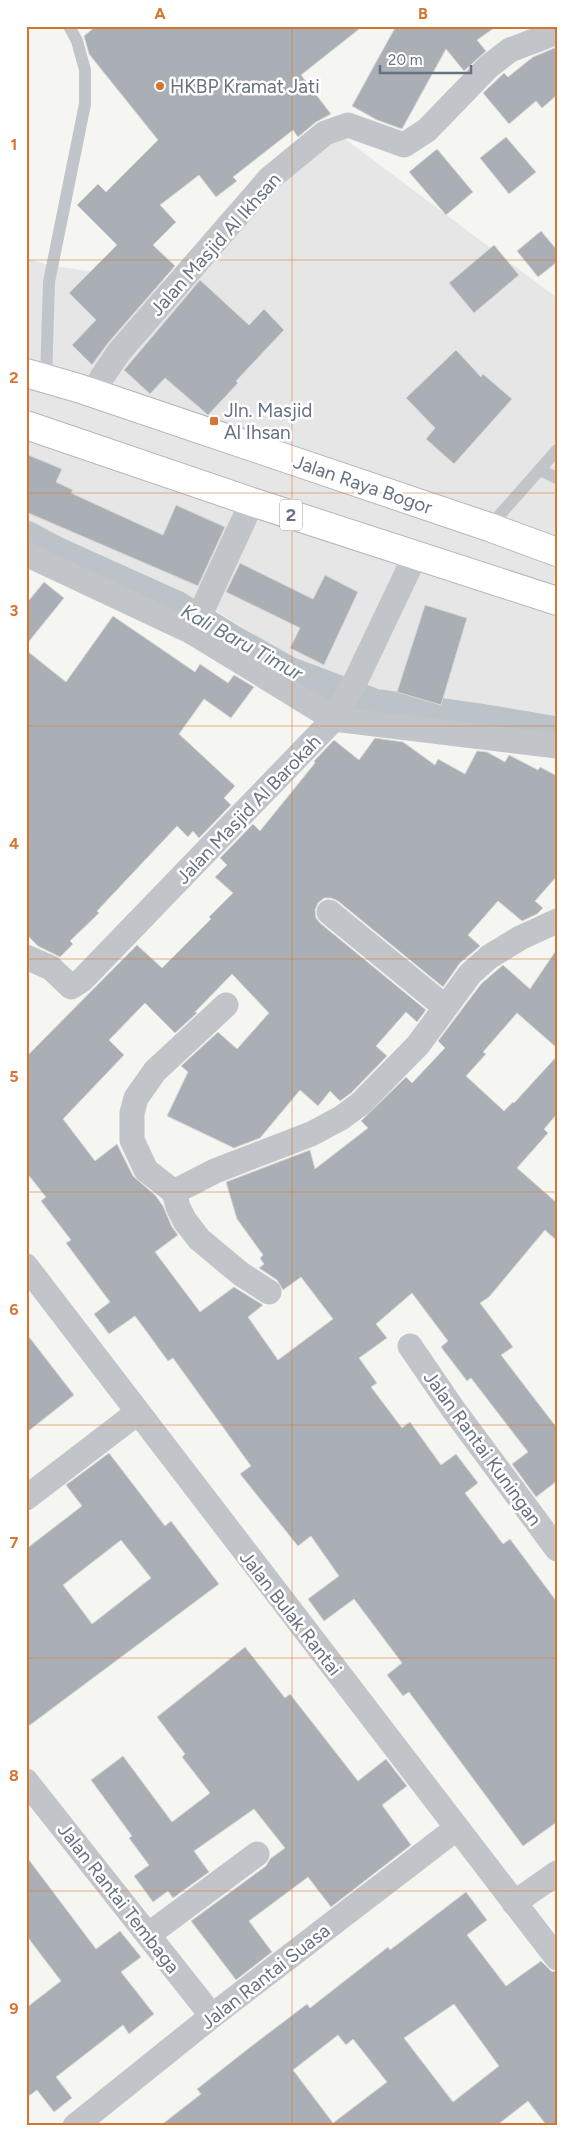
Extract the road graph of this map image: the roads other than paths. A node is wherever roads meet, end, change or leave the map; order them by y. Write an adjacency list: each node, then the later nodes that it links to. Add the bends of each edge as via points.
1 (69, 26): 3 (lane, via 85,70 85,104 49,282)
2 (557, 32): 4 (street, Jalan Masjid Al Ikhsan, via 510,50 488,67 428,130 404,145 348,126 325,133 269,178 119,352)
3 (36, 376): 4 (highway, Jalan Raya Bogor)
4 (94, 394): 10 (highway, Jalan Raya Bogor)
5 (26, 425): 9 (highway, 2)
6 (557, 450): 7 (lane)
7 (540, 470): 8 (lane); 10 (lane)
8 (557, 478)
9 (252, 502): 13 (highway, 2); 15 (street)
10 (489, 527): 11 (highway, Jalan Raya Bogor)
11 (557, 552)
12 (26, 554): 15 (street)
13 (415, 556): 14 (highway, 2); 16 (street, Jalan Masjid Al Barokah)
14 (557, 602)
15 (197, 623): 16 (street)
16 (338, 714): 17 (street); 20 (street, Jalan Masjid Al Barokah, via 82,980 71,987 51,968)
17 (557, 746)
18 (329, 912): 22 (street)
19 (557, 921): 22 (street, via 489,957 470,974)
20 (26, 957)
21 (226, 1006): 23 (street, via 155,1071 136,1098 132,1113 132,1140 136,1154 146,1170)
22 (445, 1007): 23 (street, via 418,1045 360,1104 341,1118 312,1134 215,1171)
23 (174, 1192): 25 (street, via 185,1221 199,1239 241,1274)
24 (26, 1266): 27 (street, Jalan Bulak Rantai)
25 (269, 1292)
26 (410, 1346): 29 (street, Jalan Rantai Kuningan)
27 (137, 1413): 28 (street); 31 (street, Jalan Bulak Rantai)
28 (26, 1498)
29 (557, 1549)
30 (26, 1781): 35 (street, Jalan Rantai Tembaga)
31 (457, 1828): 34 (street, Jalan Bulak Rantai); 37 (street, Jalan Rantai Suasa)
32 (256, 1854): 35 (street)
33 (557, 1873): 34 (street)
34 (514, 1903): 36 (street, Jalan Bulak Rantai)
35 (148, 1935): 37 (street, Jalan Rantai Tembaga)
36 (557, 1958)
37 (212, 2016): 38 (street, Jalan Rantai Suasa)
38 (75, 2126)

